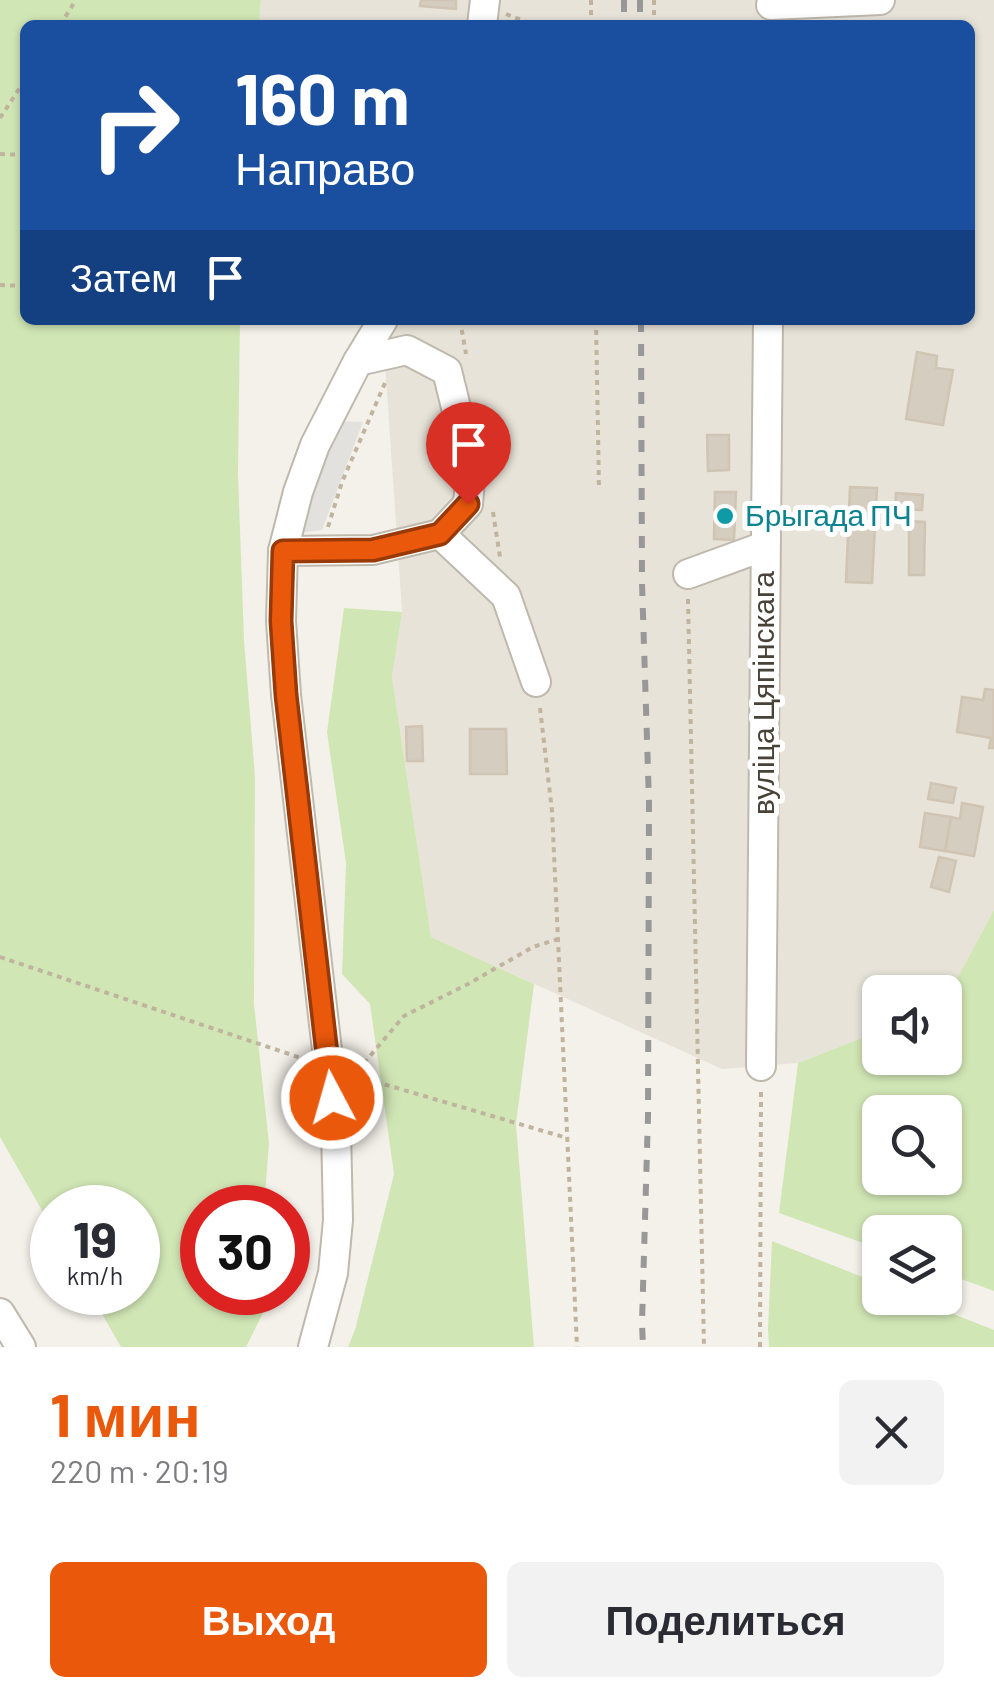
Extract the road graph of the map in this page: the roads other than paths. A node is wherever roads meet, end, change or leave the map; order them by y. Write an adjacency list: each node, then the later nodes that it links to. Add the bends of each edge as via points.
1 (880, 0): 2 (street)
2 (771, 10)
3 (381, 325): 5 (street)
4 (768, 325): 7 (street, вуліца Цяпінскага)
5 (358, 361): 6 (street, via 407,350 447,371 471,468 468,504); 8 (street, via 314,446)
6 (440, 534): 8 (street, via 373,550); 10 (street, via 506,596)
7 (765, 546): 9 (street); 11 (street, вуліца Цяпінскага)
8 (283, 551): 14 (street, via 286,695 336,1128 333,1273)
9 (688, 574)
10 (536, 682)
11 (761, 1066)
12 (0, 1313): 13 (street)
13 (21, 1347)
14 (313, 1347)

